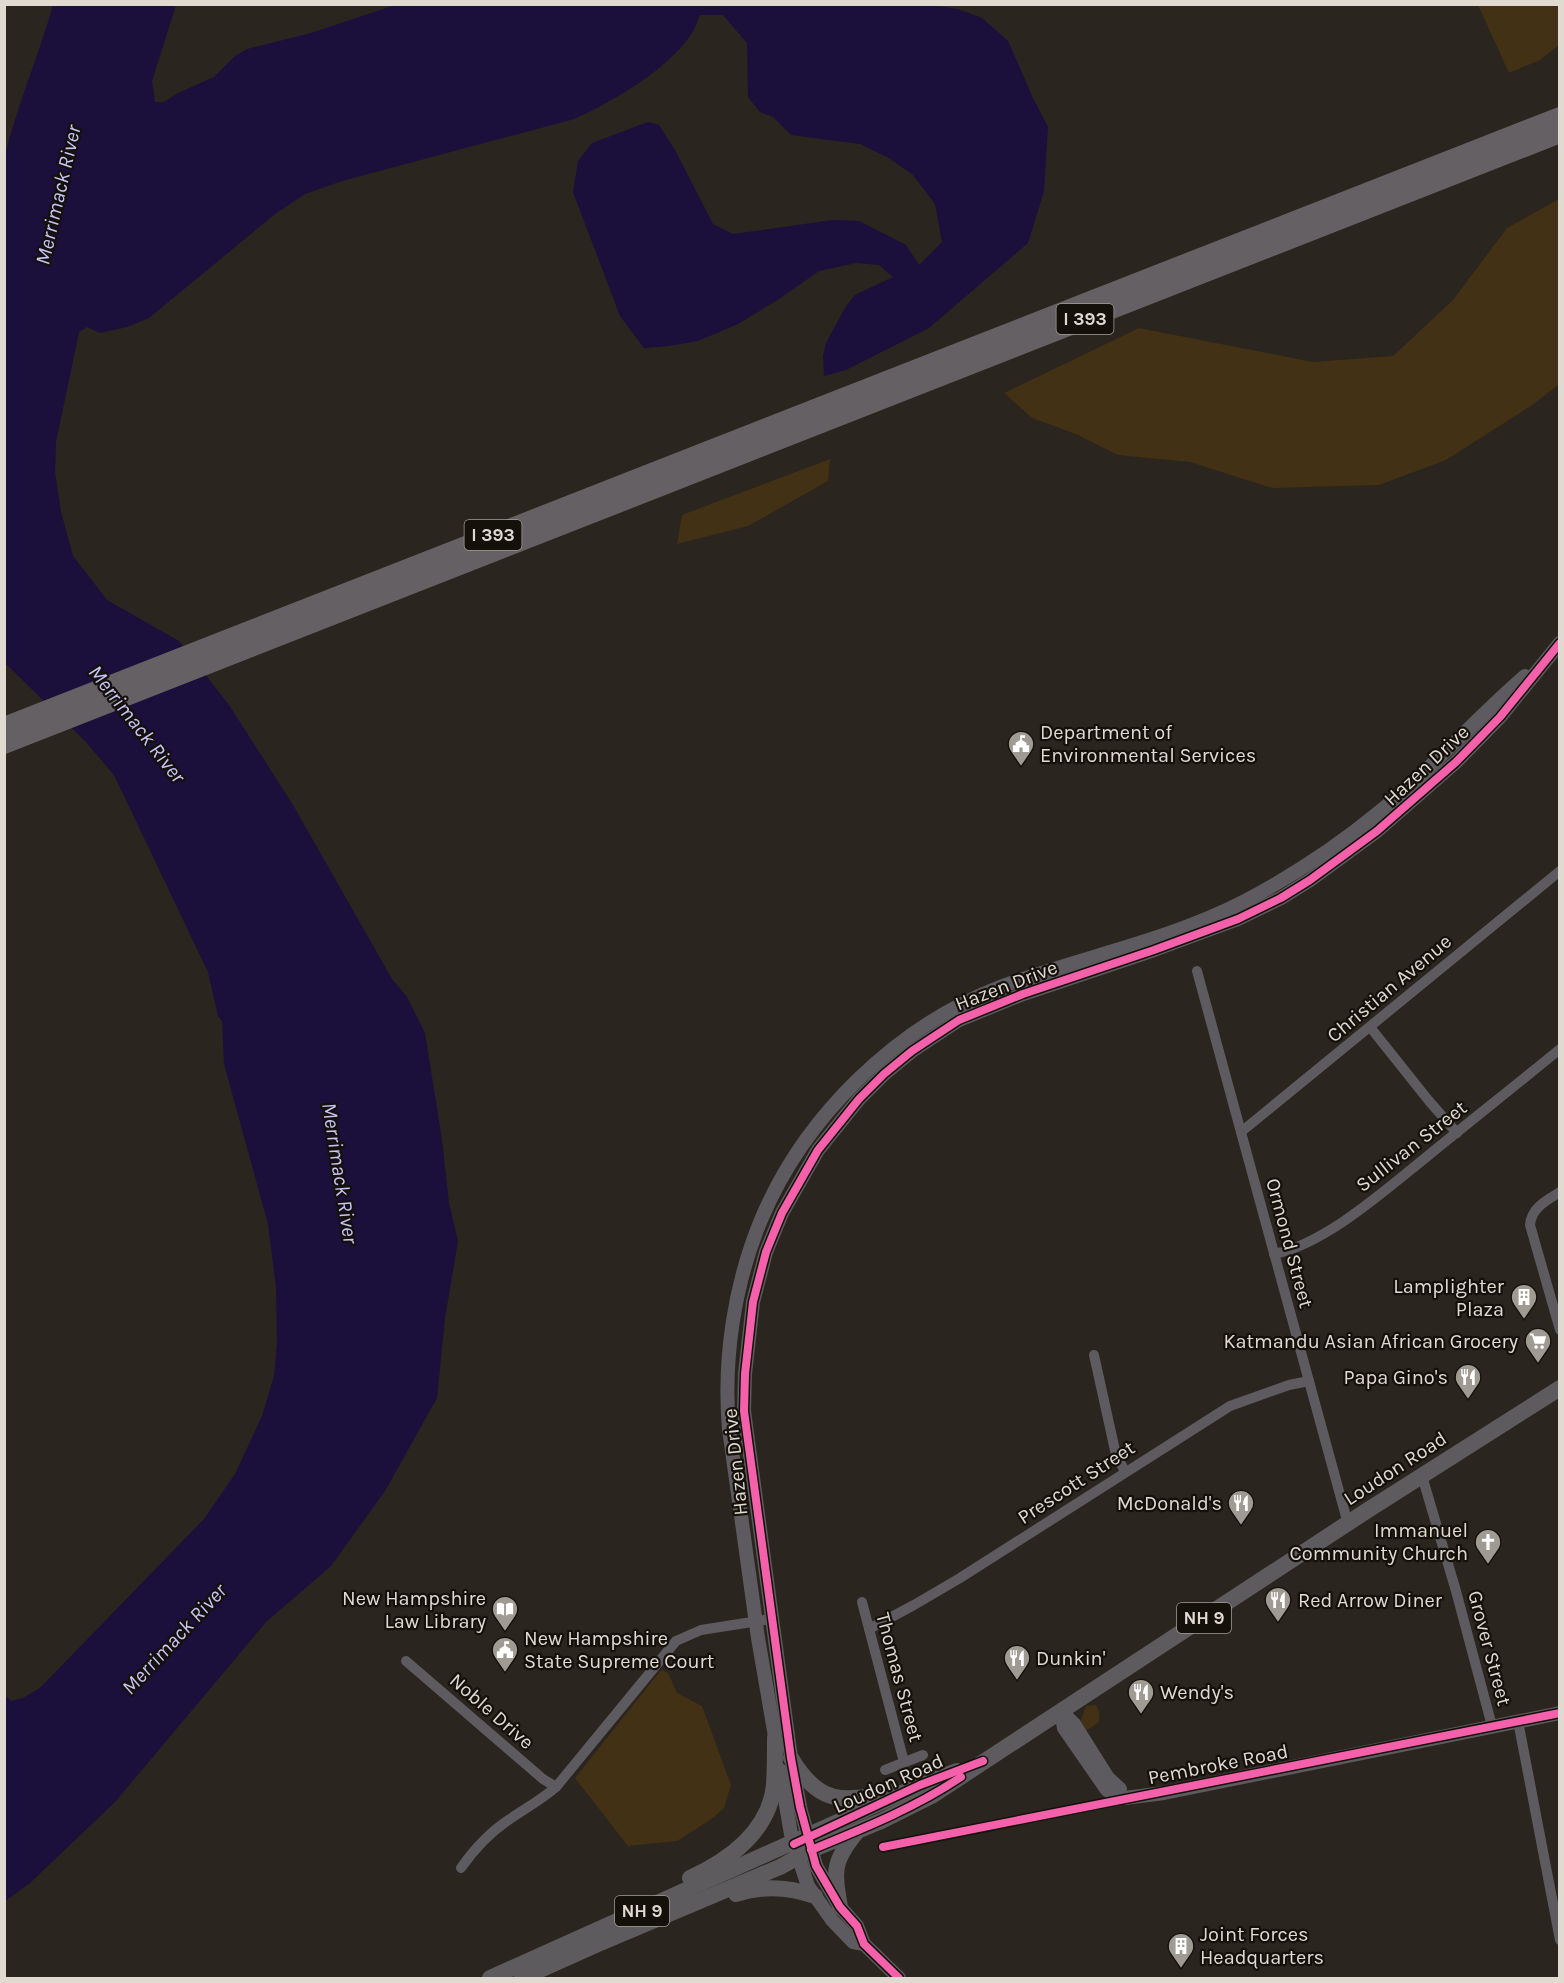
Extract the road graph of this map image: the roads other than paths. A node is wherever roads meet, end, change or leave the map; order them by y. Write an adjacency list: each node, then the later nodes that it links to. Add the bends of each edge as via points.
1 (1560, 117): 4 (highway, I 393)
2 (1560, 133): 4 (highway, I 393)
3 (1560, 643): 24 (street, Hazen Drive, via 1377,814 1302,869 1199,922 999,988 952,1008 885,1056 840,1099 795,1157 774,1193 760,1221 735,1305 728,1411)
4 (229, 647): 5 (highway, I 393)
5 (32, 725): 6 (highway, I 393); 7 (highway)
6 (4, 726)
7 (4, 746)
8 (1560, 871): 10 (street, Christian Avenue)
9 (1197, 971): 12 (street, Ormond Street)
10 (1370, 1027): 12 (street, Christian Avenue); 13 (street)
11 (1560, 1048): 13 (street, Sullivan Street)
12 (1241, 1132): 15 (street, Ormond Street)
13 (1457, 1133): 15 (street, Sullivan Street, via 1352,1215 1316,1237)
14 (1560, 1192): 16 (street, via 1534,1211 1530,1225)
15 (1274, 1254): 18 (street, Ormond Street)
16 (1560, 1330)
17 (1094, 1355): 20 (street, via 1116,1455)
18 (1309, 1381): 20 (street, Prescott Street, via 1230,1406); 22 (street, Ormond Street)
19 (1560, 1388): 21 (main road, Loudon Road / NH 9)
20 (1125, 1471): 25 (street, Prescott Street, via 960,1578)
21 (1422, 1476): 22 (main road, Loudon Road / NH 9); 30 (street, Grover Street)
22 (1348, 1524): 27 (main road, Loudon Road / NH 9)
23 (862, 1602): 25 (street, Thomas Street)
24 (764, 1621): 31 (street, Hazen Drive); 33 (street, Hazen Drive); 38 (street, via 701,1630 675,1641)
25 (869, 1629): 35 (street, Thomas Street)
26 (406, 1661): 38 (street, Noble Drive)
27 (1061, 1711): 34 (main road, Loudon Road / NH 9); 39 (street, via 1064,1728 1104,1787 1120,1798)
28 (1560, 1713): 29 (street, Pembroke Road)
29 (1518, 1721): 30 (street, Pembroke Road); 48 (street)
30 (1492, 1726): 39 (street, Pembroke Road)
31 (775, 1738): 41 (street, Hazen Drive, via 781,1780); 47 (main road, via 774,1787 762,1823 739,1849 703,1872 630,1905)
32 (923, 1755): 35 (street)
33 (791, 1758): 37 (main road, via 807,1782 832,1797 861,1798); 41 (street, Hazen Drive)
34 (983, 1761): 37 (main road, Loudon Road / NH 9); 40 (main road, Loudon Road / NH 9, via 933,1795)
35 (904, 1762): 36 (street)
36 (885, 1770)
37 (920, 1785): 41 (main road, Loudon Road / NH 9)
38 (556, 1787): 43 (street, via 482,1840)
39 (1138, 1797): 42 (street, Pembroke Road)
40 (859, 1830): 41 (main road, Loudon Road / NH 9); 45 (main road, via 842,1850 835,1874)
41 (803, 1847): 44 (street, via 808,1886); 45 (street); 46 (main road, Loudon Road / NH 9); 47 (main road, Loudon Road / NH 9)
42 (883, 1847)
43 (461, 1868)
44 (815, 1896): 46 (main road, via 787,1888 756,1889 666,1924); 49 (street, via 853,1942)
45 (840, 1907): 49 (street, via 857,1926)
46 (634, 1929): 51 (main road, Loudon Road / NH 9)
47 (597, 1931): 50 (main road, Loudon Road / NH 9)
48 (1560, 1940)
49 (864, 1944): 52 (street)
50 (490, 1978)
51 (522, 1978)
52 (899, 1978)

